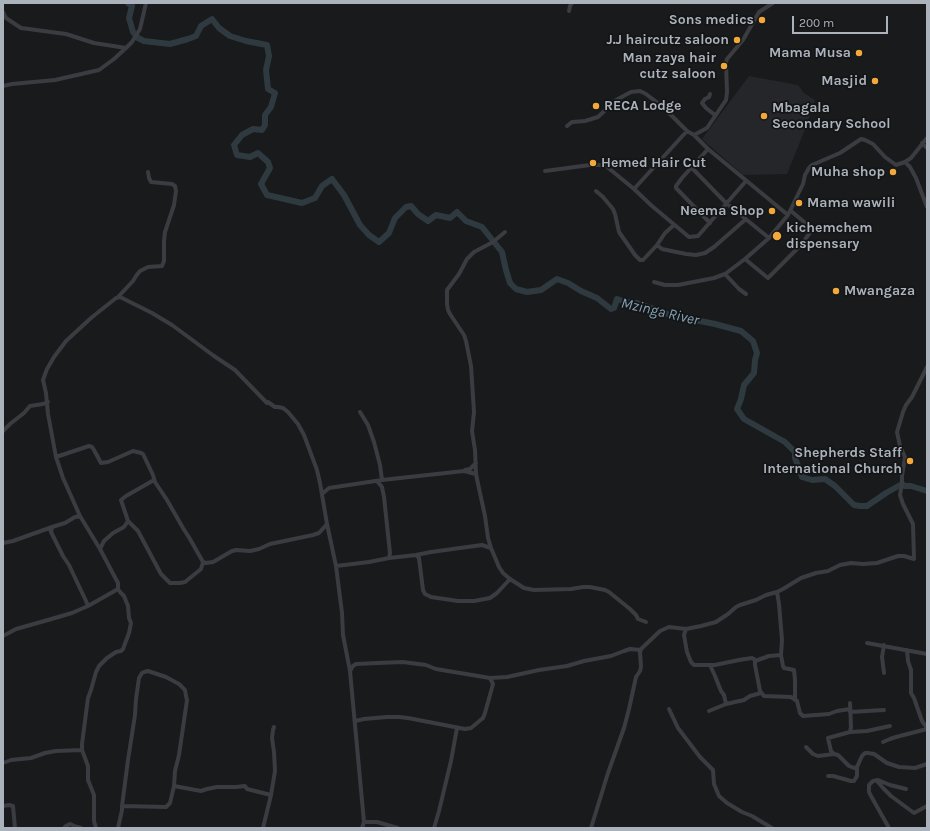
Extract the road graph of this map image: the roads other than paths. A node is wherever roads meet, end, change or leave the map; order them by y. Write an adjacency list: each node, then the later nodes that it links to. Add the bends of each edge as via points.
1 (146, 3): 6 (street, via 138,32)
2 (572, 3): 4 (street)
3 (773, 3): 9 (street, via 759,12 743,40 727,59 726,100)
4 (569, 11)
5 (3, 12): 6 (street, via 6,18 21,28 66,34 94,43)
6 (126, 48): 7 (street, via 99,70 55,80)
7 (3, 86)
8 (710, 94): 9 (street, via 702,103)
9 (715, 115): 12 (street, via 707,128)
10 (567, 126): 11 (street, via 572,122 598,117 616,100 637,91 655,100)
11 (687, 131): 12 (street); 23 (street)
12 (694, 135): 16 (street)
13 (927, 138): 14 (street)
14 (922, 143): 15 (street); 17 (street)
15 (927, 148)
16 (708, 149): 18 (street); 21 (street)
17 (905, 162): 22 (street); 28 (street, via 895,164 873,144 861,140 809,168)
18 (691, 167): 26 (street); 30 (street, via 676,188)
19 (545, 171): 23 (street, via 603,165)
20 (148, 172): 39 (street, via 151,182 172,184 176,191 165,232 164,261 162,266 148,267 140,271)
21 (746, 181): 26 (street); 28 (street)
22 (920, 186): 24 (street); 27 (street)
23 (634, 189): 31 (street)
24 (926, 190)
25 (596, 191): 34 (street, via 613,209 619,232 635,256 643,260)
26 (726, 203): 29 (street); 30 (street)
27 (927, 207)
28 (789, 213): 33 (street); 35 (street, via 810,228 802,244 768,278)
29 (746, 219): 33 (street); 34 (street, via 705,253 686,254 662,249)
30 (710, 223): 31 (street, via 698,236 689,237)
31 (674, 225): 34 (street)
32 (505, 232): 45 (street, via 467,259 447,290 448,310 466,341 474,412 472,431)
33 (769, 238): 35 (street)
34 (657, 245)
35 (745, 259): 36 (street)
36 (725, 274): 37 (street, via 678,285); 38 (street)
37 (654, 282)
38 (746, 294)
39 (118, 297): 41 (street, via 80,327 54,357 43,380); 51 (street, via 178,329 235,370 267,403 288,412 304,435)
40 (927, 366): 68 (street, via 906,405 897,432 905,456 900,495 913,524 914,560 898,556 877,563 840,565 801,578)
41 (48, 402): 43 (street, via 30,406); 44 (street)
42 (360, 412): 49 (street, via 374,442)
43 (3, 431)
44 (56, 457): 48 (street, via 89,446 101,463 133,451 138,452 143,454); 55 (street)
45 (476, 463): 46 (street); 47 (street)
46 (464, 471): 47 (street); 49 (street)
47 (476, 474): 60 (street)
48 (154, 480): 56 (street, via 121,500); 64 (street)
49 (383, 480): 50 (street); 52 (street)
50 (377, 481): 52 (street); 53 (street)
51 (321, 484): 53 (street); 54 (street)
52 (381, 486): 63 (street)
53 (329, 488): 54 (street)
54 (322, 494): 57 (street)
55 (80, 516): 58 (street); 61 (street)
56 (128, 521): 61 (street, via 124,527 107,538); 64 (street, via 138,530 161,574 170,583 185,582 201,570)
57 (327, 524): 64 (street, via 319,533 313,535 250,551 236,550 213,562); 65 (street)
58 (52, 527): 59 (street); 69 (street, via 52,533)
59 (3, 543)
60 (491, 548): 62 (street, via 482,545); 66 (street, via 499,567)
61 (100, 549): 67 (street, via 118,583)
62 (416, 555): 63 (street); 66 (street, via 419,558 423,590 431,597 466,602 490,598)
63 (389, 558): 65 (street)
64 (202, 562)
65 (336, 566): 81 (street, via 343,635)
66 (510, 579): 70 (street, via 524,588 534,590 590,587 605,590 630,609 638,619)
67 (118, 589): 69 (street); 100 (street, via 128,606 131,623 129,633 121,651 108,658 96,672 88,698)
68 (777, 592): 71 (street, via 740,605 716,622); 78 (street, via 780,604)
69 (88, 606): 72 (street, via 16,629)
70 (646, 622)
71 (686, 629): 75 (street, via 663,629); 80 (street, via 684,635 691,662 696,666)
72 (3, 636)
73 (867, 643): 74 (street)
74 (884, 645): 76 (street); 82 (street)
75 (641, 650): 83 (street, via 624,650 611,656 567,666); 123 (street, via 641,667 636,677 624,728)
76 (907, 650): 77 (street); 96 (street, via 911,670 911,693)
77 (926, 653)
78 (781, 655): 79 (street); 85 (street, via 782,666 794,670)
79 (755, 661): 80 (street, via 752,658); 84 (street)
80 (710, 665): 86 (street)
81 (350, 671): 83 (street, via 356,664 402,662); 92 (street)
82 (884, 674)
83 (490, 678): 95 (street, via 493,684 483,718 471,728)
84 (761, 693): 85 (street, via 766,697); 86 (street)
85 (795, 699): 89 (street, via 803,716)
86 (726, 704): 91 (street)
87 (850, 704): 89 (street)
88 (669, 709): 124 (street, via 678,728 713,770 714,784 719,796 727,804)
89 (850, 710): 90 (street); 97 (street)
90 (884, 710)
91 (709, 711)
92 (355, 721): 95 (street, via 398,717); 113 (street)
93 (890, 726): 97 (street)
94 (274, 727): 109 (street, via 272,738 275,772)
95 (457, 728): 122 (street)
96 (927, 729): 98 (street)
97 (850, 732): 101 (street, via 828,738)
98 (883, 742)
99 (806, 747): 101 (street, via 818,756)
100 (82, 750): 102 (street, via 56,751); 117 (street, via 94,795)
101 (834, 754): 104 (street, via 852,768)
102 (3, 763)
103 (927, 764): 104 (street, via 915,768 899,768 874,754 865,753)
104 (857, 766): 105 (street, via 854,781)
105 (828, 776)
106 (876, 780): 108 (street); 112 (street, via 891,796 914,812); 125 (street, via 870,783 869,792)
107 (174, 786): 109 (street, via 201,791 207,788 246,786 248,789); 111 (street, via 170,803 166,807); 111 (street, via 187,700 185,690 166,677 148,671 139,678)
108 (906, 788)
109 (271, 795): 119 (street)
110 (3, 806): 114 (street, via 13,806)
111 (122, 806): 118 (street)
112 (927, 806)
113 (364, 822): 120 (street); 121 (street, via 377,822)
114 (15, 828)
115 (64, 828): 116 (street, via 70,824)
116 (81, 828)
117 (96, 828)
118 (118, 828)
119 (262, 828)
120 (362, 828)
121 (398, 828)
122 (434, 828)
123 (591, 828)
124 (772, 828)
125 (890, 828)

